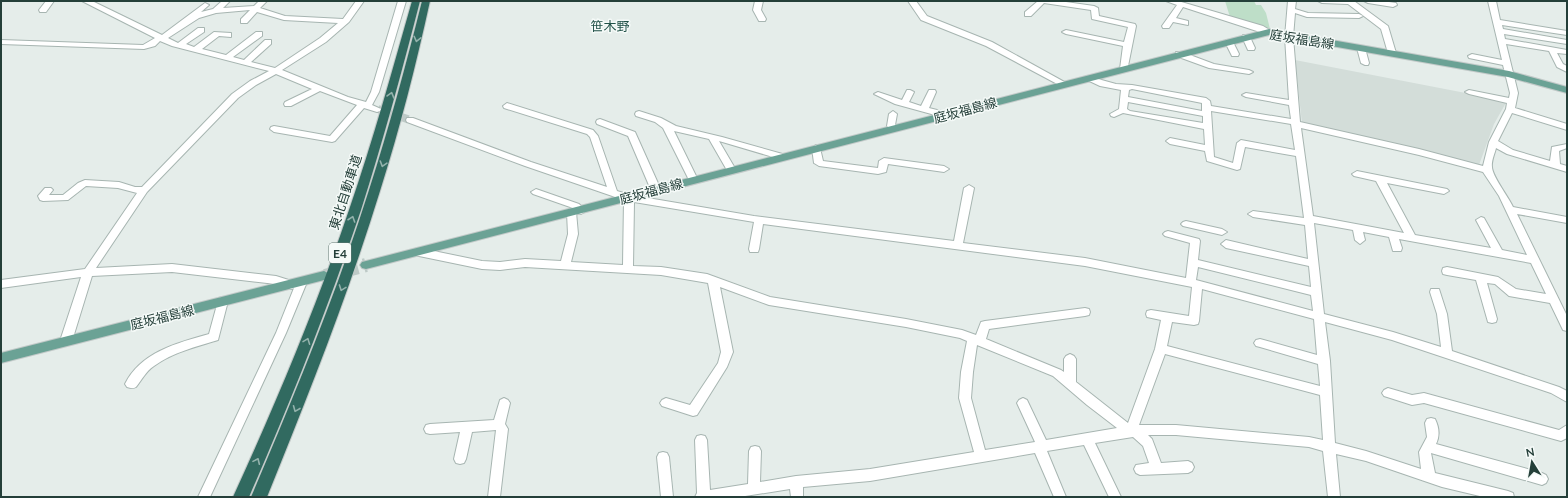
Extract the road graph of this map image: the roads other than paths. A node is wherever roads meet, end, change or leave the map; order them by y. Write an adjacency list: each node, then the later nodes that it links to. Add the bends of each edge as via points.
1 (50, 1): 24 (street)
2 (86, 1): 22 (street)
3 (104, 1): 22 (street)
4 (226, 1): 26 (street)
5 (263, 1): 23 (street)
6 (360, 1): 32 (street)
7 (402, 1): 90 (street, via 375,92 372,100)
8 (416, 1): 216 (highway, 東北自動車道 / E4, one-way to 8, via 303,349 342,246 391,95)
9 (426, 1): 217 (highway, 東北自動車道 / E4, one-way to 217, via 388,148 346,278)
10 (759, 1): 30 (street, via 758,10)
11 (912, 1): 76 (street, via 924,18 989,44)
12 (1043, 1): 27 (street); 55 (street, via 1067,8 1094,8 1095,17 1132,26)
13 (1170, 1): 21 (street)
14 (1292, 1): 25 (street)
15 (1322, 1): 16 (street)
16 (1350, 1): 61 (street, via 1385,28)
17 (1368, 1): 19 (street)
18 (1492, 1): 34 (street)
19 (1393, 4)
20 (204, 5): 29 (street)
21 (1181, 5): 31 (street); 41 (street)
22 (97, 6): 48 (street)
23 (257, 8): 26 (street); 32 (street, via 284,18); 33 (street)
24 (43, 10)
25 (1292, 10): 28 (street, via 1308,14); 47 (street)
26 (216, 11): 29 (street)
27 (1028, 14)
28 (1359, 16)
29 (191, 18): 48 (street)
30 (762, 19)
31 (1171, 19): 35 (street); 37 (street)
32 (345, 20): 72 (street, via 323,40)
33 (244, 21)
34 (1496, 22): 39 (street); 42 (street)
35 (1185, 23)
36 (1555, 23): 42 (street)
37 (1166, 26)
38 (201, 30): 54 (street)
39 (1498, 31): 49 (street); 53 (street)
40 (1066, 32): 55 (street)
41 (1269, 32): 46 (main road, 庭坂福島線); 47 (main road, 庭坂福島線)
42 (1558, 32): 43 (street)
43 (1567, 33)
44 (259, 34): 65 (street)
45 (228, 35): 58 (street, via 214,36)
46 (1246, 37): 52 (main road, 庭坂福島線); 56 (street)
47 (1288, 37): 57 (main road, 庭坂福島線); 88 (street)
48 (161, 38): 50 (street, via 144,47); 54 (street)
49 (1501, 41): 59 (street); 68 (street)
50 (1, 42)
51 (268, 42): 66 (street)
52 (1229, 42): 62 (street); 63 (main road, 庭坂福島線)
53 (1567, 42)
54 (180, 45): 58 (street)
55 (1127, 45): 71 (street)
56 (1251, 48)
57 (1361, 48): 61 (main road, 庭坂福島線); 67 (street)
58 (196, 50): 65 (street)
59 (1552, 50): 60 (street); 70 (street)
60 (1567, 52)
61 (1392, 53): 74 (main road, 庭坂福島線)
62 (1236, 54)
63 (1180, 56): 71 (main road, 庭坂福島線); 73 (street, via 1212,66)
64 (1472, 56): 68 (street)
65 (228, 57): 66 (street)
66 (246, 62): 72 (street)
67 (1366, 63)
68 (1506, 63): 74 (street)
69 (1549, 64): 70 (street)
70 (1564, 67)
71 (1124, 69): 75 (main road, 庭坂福島線)
72 (275, 71): 77 (street); 127 (street, via 235,96)
73 (1249, 72)
74 (1509, 74): 79 (main road, 庭坂福島線); 91 (street, via 1514,93)
75 (1088, 78): 76 (main road, 庭坂福島線); 78 (street)
76 (1064, 84): 100 (main road, 庭坂福島線)
77 (320, 88): 89 (street); 90 (street)
78 (1125, 89): 86 (street); 93 (street, via 1132,87)
79 (1567, 90)
80 (910, 92): 87 (street)
81 (932, 92): 94 (street)
82 (1206, 92): 93 (street)
83 (1469, 92): 91 (street)
84 (878, 94): 87 (street)
85 (1246, 95): 88 (street)
86 (1125, 99): 93 (street); 96 (street)
87 (905, 103): 94 (street)
88 (1294, 103): 103 (street)
89 (288, 104)
90 (365, 105): 95 (street); 108 (street, via 332,140)
91 (1511, 105): 106 (street); 111 (street)
92 (507, 106): 131 (street, via 590,132 594,136)
93 (1207, 107): 103 (street); 105 (street)
94 (924, 108): 100 (street)
95 (377, 109)
96 (1123, 110): 99 (street); 105 (street)
97 (639, 114): 104 (street)
98 (893, 114): 107 (street)
99 (1114, 114)
100 (946, 115): 107 (main road, 庭坂福島線)
101 (410, 120): 131 (street, via 528,164)
102 (600, 122): 128 (street, via 632,134)
103 (1296, 123): 115 (street); 121 (street)
104 (667, 126): 109 (street); 124 (street)
105 (1208, 127): 114 (street)
106 (1567, 127)
107 (893, 128): 113 (main road, 庭坂福島線)
108 (274, 129)
109 (712, 137): 116 (street); 120 (street)
110 (1170, 141): 114 (street)
111 (1493, 142): 117 (street, via 1510,152); 121 (street)
112 (1565, 146): 117 (street, via 1555,149)
113 (816, 148): 116 (main road, 庭坂福島線); 118 (street, via 819,163 878,171 883,170 884,161)
114 (1210, 149): 115 (street, via 1210,160 1236,167 1241,143)
115 (1300, 154): 139 (street)
116 (783, 157): 120 (main road, 庭坂福島線)
117 (1555, 166): 119 (street)
118 (944, 169)
119 (1567, 169)
120 (731, 170): 124 (main road, 庭坂福島線)
121 (1488, 170): 133 (street)
122 (1357, 174): 123 (street)
123 (1380, 179): 129 (street); 144 (street)
124 (693, 180): 128 (main road, 庭坂福島線)
125 (969, 188): 148 (street)
126 (48, 190): 127 (street, via 43,198 64,198 85,183 119,185)
127 (144, 190): 160 (street)
128 (656, 190): 132 (main road, 庭坂福島線)
129 (1444, 191)
130 (536, 192): 134 (street, via 576,206)
131 (613, 192): 132 (street)
132 (629, 198): 134 (main road, 庭坂福島線); 136 (street); 158 (street)
133 (1510, 209): 138 (street); 153 (street)
134 (577, 212): 151 (main road, 庭坂福島線); 157 (street)
135 (1252, 214): 139 (street)
136 (759, 220): 148 (street); 150 (street)
137 (1481, 220): 152 (street)
138 (1567, 220)
139 (1309, 221): 140 (street); 155 (street)
140 (1357, 227): 143 (street); 146 (street)
141 (1222, 232): 145 (street, via 1186,221)
142 (1168, 234): 145 (street)
143 (1393, 234): 144 (street); 149 (street)
144 (1411, 237): 152 (street)
145 (1184, 238): 154 (street, via 1195,241)
146 (1360, 240)
147 (1226, 244): 155 (street)
148 (958, 245): 166 (street, via 1085,262)
149 (1397, 248)
150 (754, 249)
151 (419, 252): 156 (main road, 庭坂福島線); 157 (street, via 482,265 525,263)
152 (1498, 254): 153 (street)
153 (1535, 260): 169 (street)
154 (1193, 262): 166 (street); 167 (street)
155 (1314, 264): 167 (street)
156 (366, 265)
157 (565, 266): 158 (street)
158 (628, 270): 163 (street, via 661,271)
159 (1447, 271): 162 (street)
160 (88, 272): 164 (street, via 172,268); 165 (street); 178 (street)
161 (324, 276): 164 (main road, 庭坂福島線)
162 (1480, 278): 169 (street, via 1498,281 1513,292); 175 (street)
163 (713, 280): 177 (street, via 769,301 913,324); 191 (street, via 727,347 723,364 694,411)
164 (297, 283): 170 (main road, 庭坂福島線); 215 (street, via 281,333)
165 (1, 284)
166 (1194, 284): 173 (street, via 1194,321); 174 (street)
167 (1317, 292): 174 (street)
168 (1435, 292): 181 (street, via 1442,314)
169 (1553, 299): 176 (street)
170 (223, 301): 178 (main road, 庭坂福島線); 186 (street, via 214,336 160,355 140,370)
171 (1085, 312): 177 (street, via 985,325)
172 (1151, 314): 173 (street)
173 (1167, 317): 180 (street)
174 (1319, 317): 181 (street, via 1393,336); 184 (street)
175 (1492, 318)
176 (1567, 327)
177 (977, 339): 185 (street, via 1046,368); 205 (street, via 967,372 965,398)
178 (66, 341): 182 (main road, 庭坂福島線)
179 (1260, 343): 184 (street)
180 (1161, 349): 187 (street); 198 (street)
181 (1447, 354): 189 (street, via 1555,390)
182 (1, 358)
183 (1070, 359): 185 (street)
184 (1324, 361): 187 (street)
185 (1070, 382): 198 (street, via 1091,402)
186 (130, 384)
187 (1326, 392): 201 (street)
188 (1388, 393): 197 (street, via 1412,400 1424,398 1561,436)
189 (1567, 397)
190 (504, 403): 194 (street)
191 (666, 403)
192 (1023, 403): 202 (street)
193 (1431, 424): 203 (street, via 1433,437)
194 (499, 425): 195 (street); 218 (street, via 502,429)
195 (467, 427): 196 (street); 207 (street)
196 (430, 429)
197 (1567, 430)
198 (1133, 432): 199 (street); 201 (street, via 1190,431); 208 (street, via 1148,443)
199 (1087, 439): 202 (street); 223 (street)
200 (702, 440): 220 (street)
201 (1329, 446): 211 (street); 224 (street)
202 (1041, 447): 205 (street); 222 (street)
203 (1428, 447): 211 (street, via 1424,452); 212 (street)
204 (756, 451): 214 (street)
205 (981, 457): 213 (street, via 870,475)
206 (663, 458): 219 (street)
207 (460, 459)
208 (1157, 468): 209 (street); 210 (street)
209 (1188, 468)
210 (1140, 469)
211 (1429, 477): 225 (street)
212 (1542, 479)
213 (796, 482): 214 (street); 221 (street)
214 (754, 489): 220 (street)
215 (204, 497)
216 (241, 497)
217 (259, 497)
218 (494, 497)
219 (667, 497)
220 (702, 497)
221 (796, 497)
222 (1060, 497)
223 (1115, 497)
224 (1334, 497)
225 (1508, 497)

